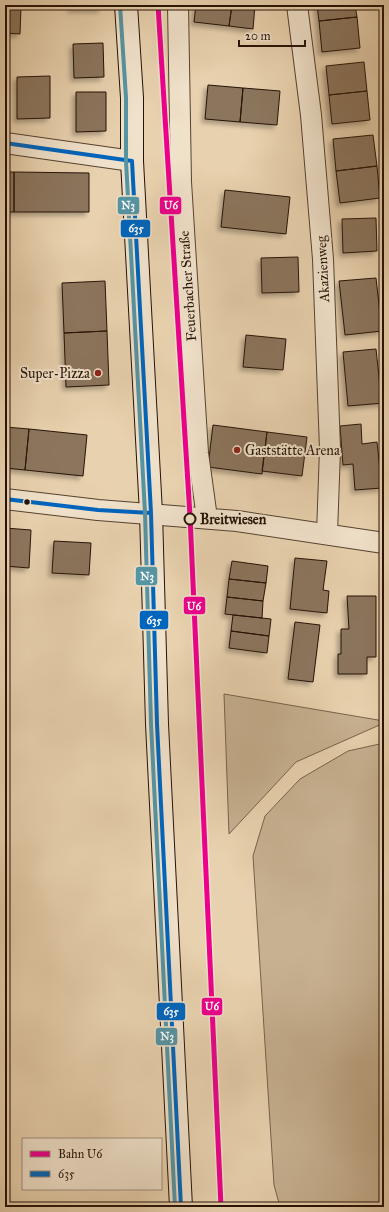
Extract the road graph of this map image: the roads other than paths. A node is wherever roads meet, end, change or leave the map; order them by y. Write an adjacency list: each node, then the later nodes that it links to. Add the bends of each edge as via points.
1 (126, 5): 5 (main road, via 132,98)
2 (178, 5): 8 (street, Feuerbacher Straße, via 181,182 198,453)
3 (297, 5): 9 (street, Akazienweg, via 311,115 323,259 330,449)
4 (5, 143): 5 (street)
5 (132, 161): 7 (main road)
6 (5, 500): 7 (street)
7 (151, 513): 8 (street); 11 (main road, via 157,724)
8 (207, 518): 9 (street)
9 (326, 534): 10 (street)
10 (384, 543)
11 (181, 1207)

